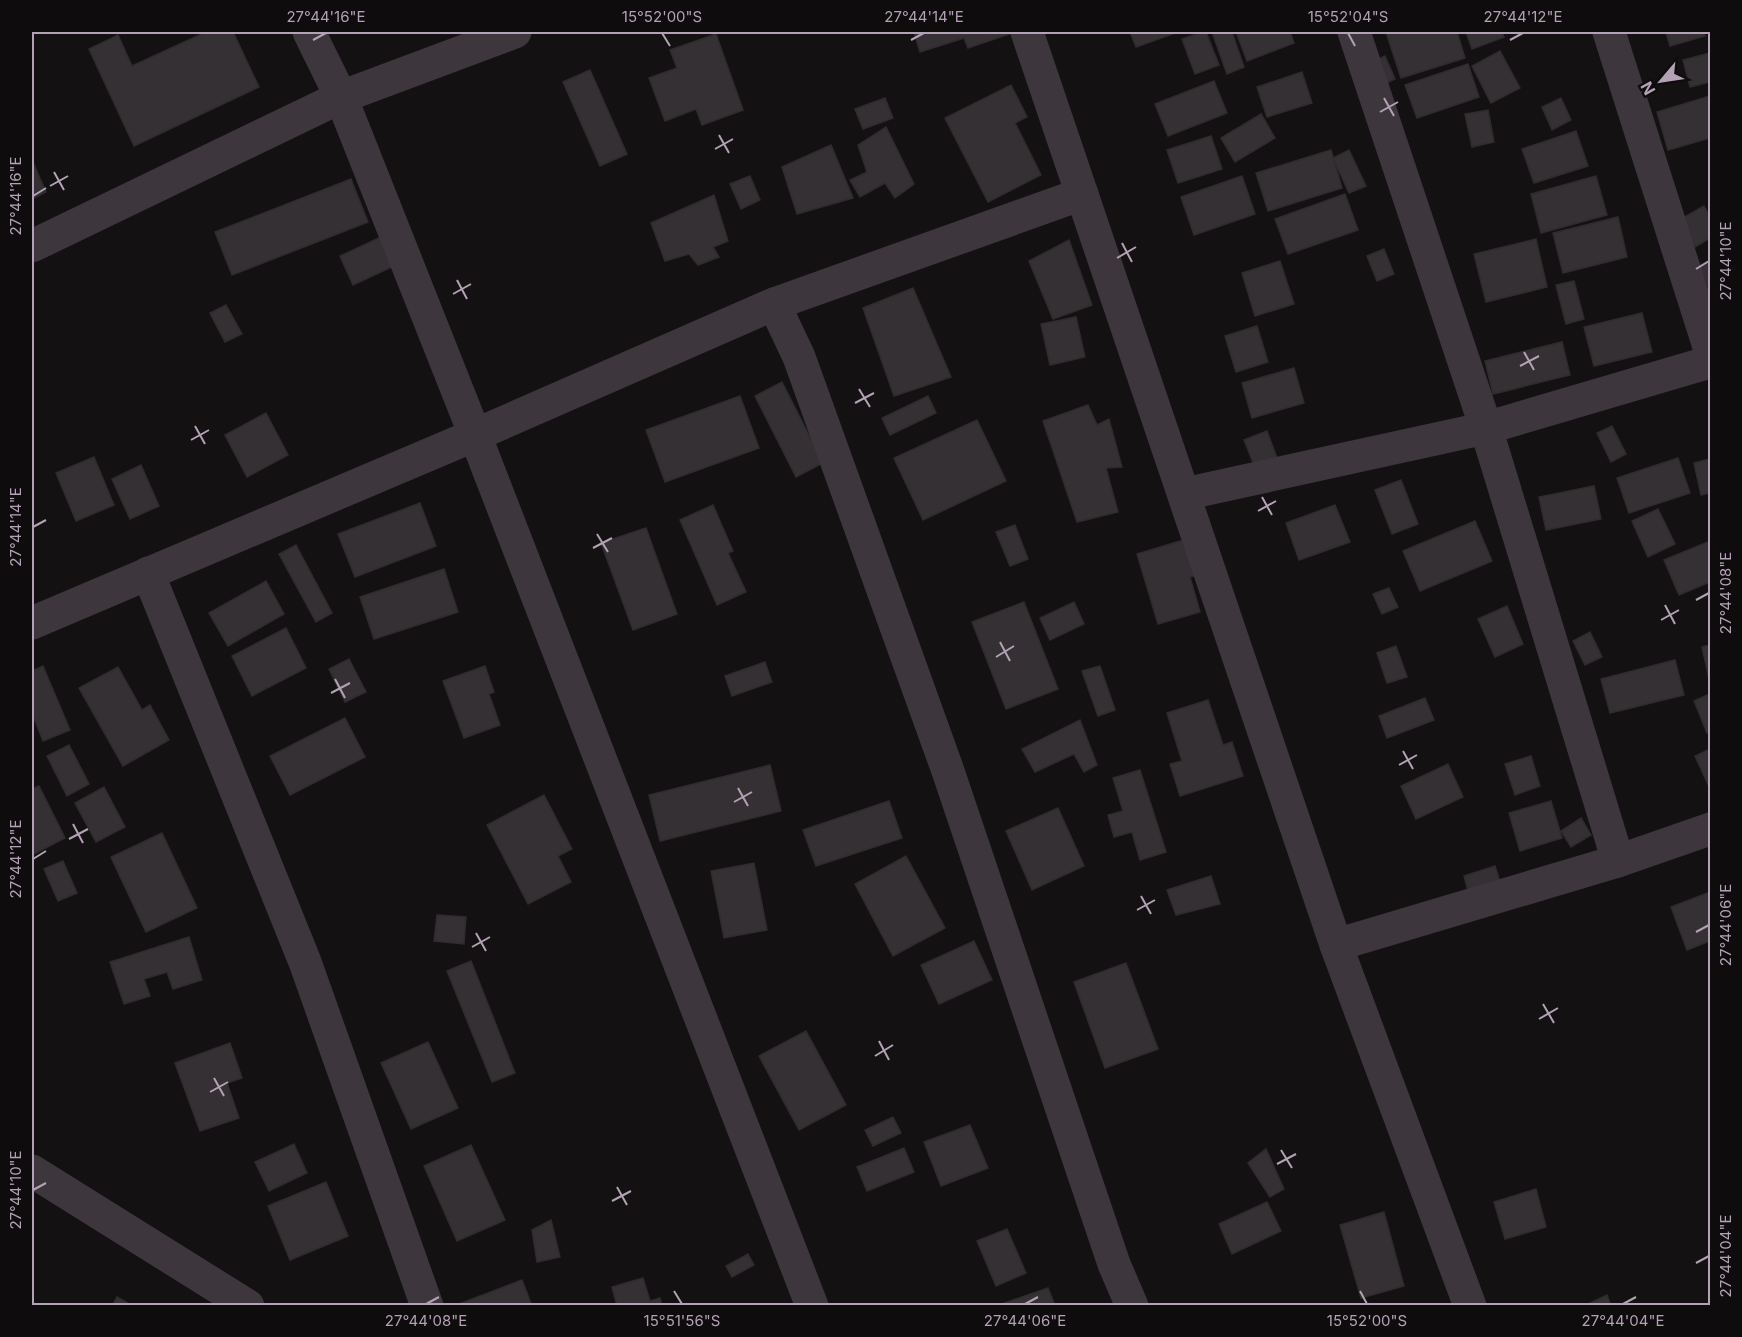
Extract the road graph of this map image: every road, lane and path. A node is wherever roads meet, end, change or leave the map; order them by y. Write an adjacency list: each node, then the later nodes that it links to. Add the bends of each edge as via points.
1 (309, 32): 6 (street)
2 (515, 32): 6 (street)
3 (1027, 32): 7 (street)
4 (1354, 32): 12 (street)
5 (1609, 32): 10 (street)
6 (341, 97): 8 (street); 13 (street)
7 (1082, 194): 9 (street); 14 (street)
8 (32, 246)
9 (774, 304): 13 (street); 24 (street, via 799,357 893,616 1114,1264)
10 (1710, 350)
11 (1710, 362): 12 (street)
12 (1486, 429): 14 (street); 18 (street)
13 (475, 435): 15 (street); 23 (street)
14 (1184, 494): 19 (street)
15 (148, 573): 16 (street); 22 (street, via 305,962)
16 (32, 624)
17 (1710, 829): 18 (street)
18 (1618, 861): 19 (street)
19 (1336, 945): 25 (street)
20 (32, 1171): 21 (street)
21 (249, 1305)
22 (427, 1305)
23 (812, 1305)
24 (1132, 1305)
25 (1470, 1305)

